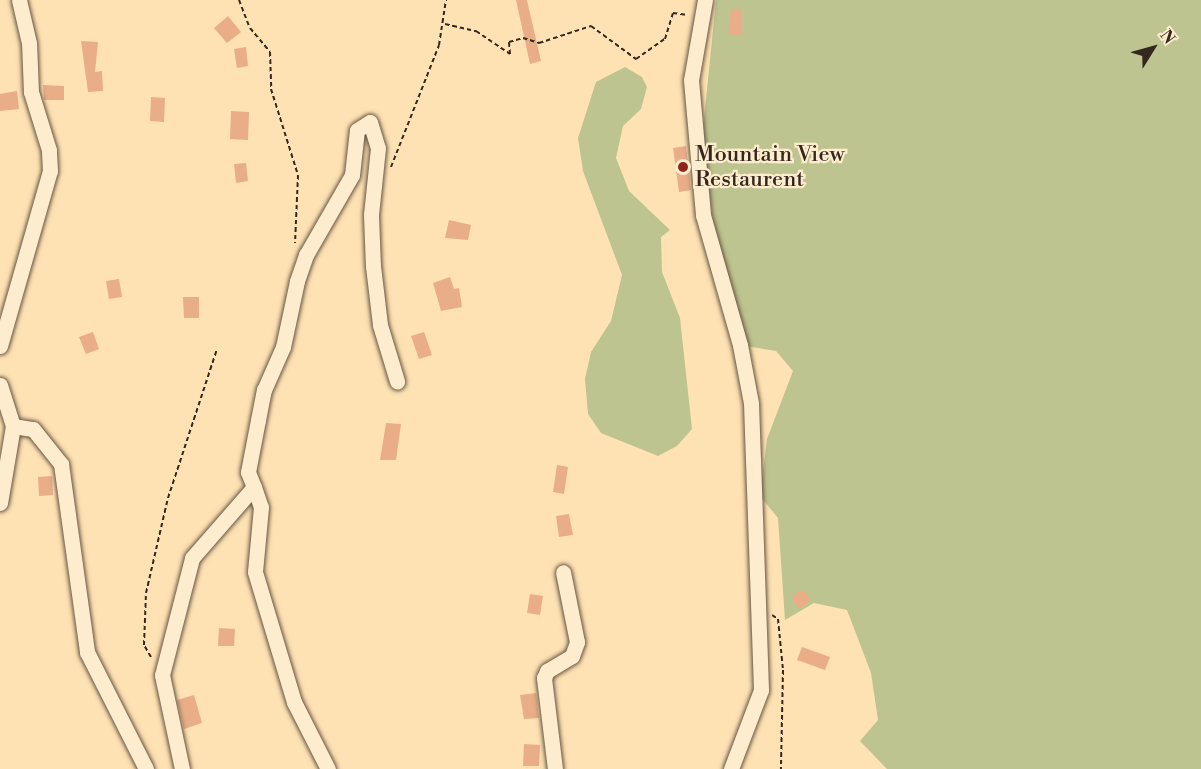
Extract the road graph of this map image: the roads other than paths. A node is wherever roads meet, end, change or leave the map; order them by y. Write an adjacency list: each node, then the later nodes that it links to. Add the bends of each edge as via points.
1 (20, 0): 3 (street, via 29,43 31,92 49,150 50,171)
2 (705, 1): 14 (street, via 691,80 704,214 751,403 760,690)
3 (0, 346)
4 (397, 381): 7 (street, via 380,324 373,266 378,148 370,122 357,130 352,175 306,255 283,347 264,390 248,472)
5 (0, 385): 6 (street)
6 (13, 426): 8 (street); 10 (street, via 33,429 61,464 87,652)
7 (254, 487): 11 (street, via 192,558 162,675); 12 (street, via 261,507 255,572 294,702)
8 (0, 503)
9 (563, 572): 13 (street, via 577,642 572,656 547,671 544,678)
10 (146, 769)
11 (182, 769)
12 (328, 769)
13 (555, 769)
14 (731, 769)

